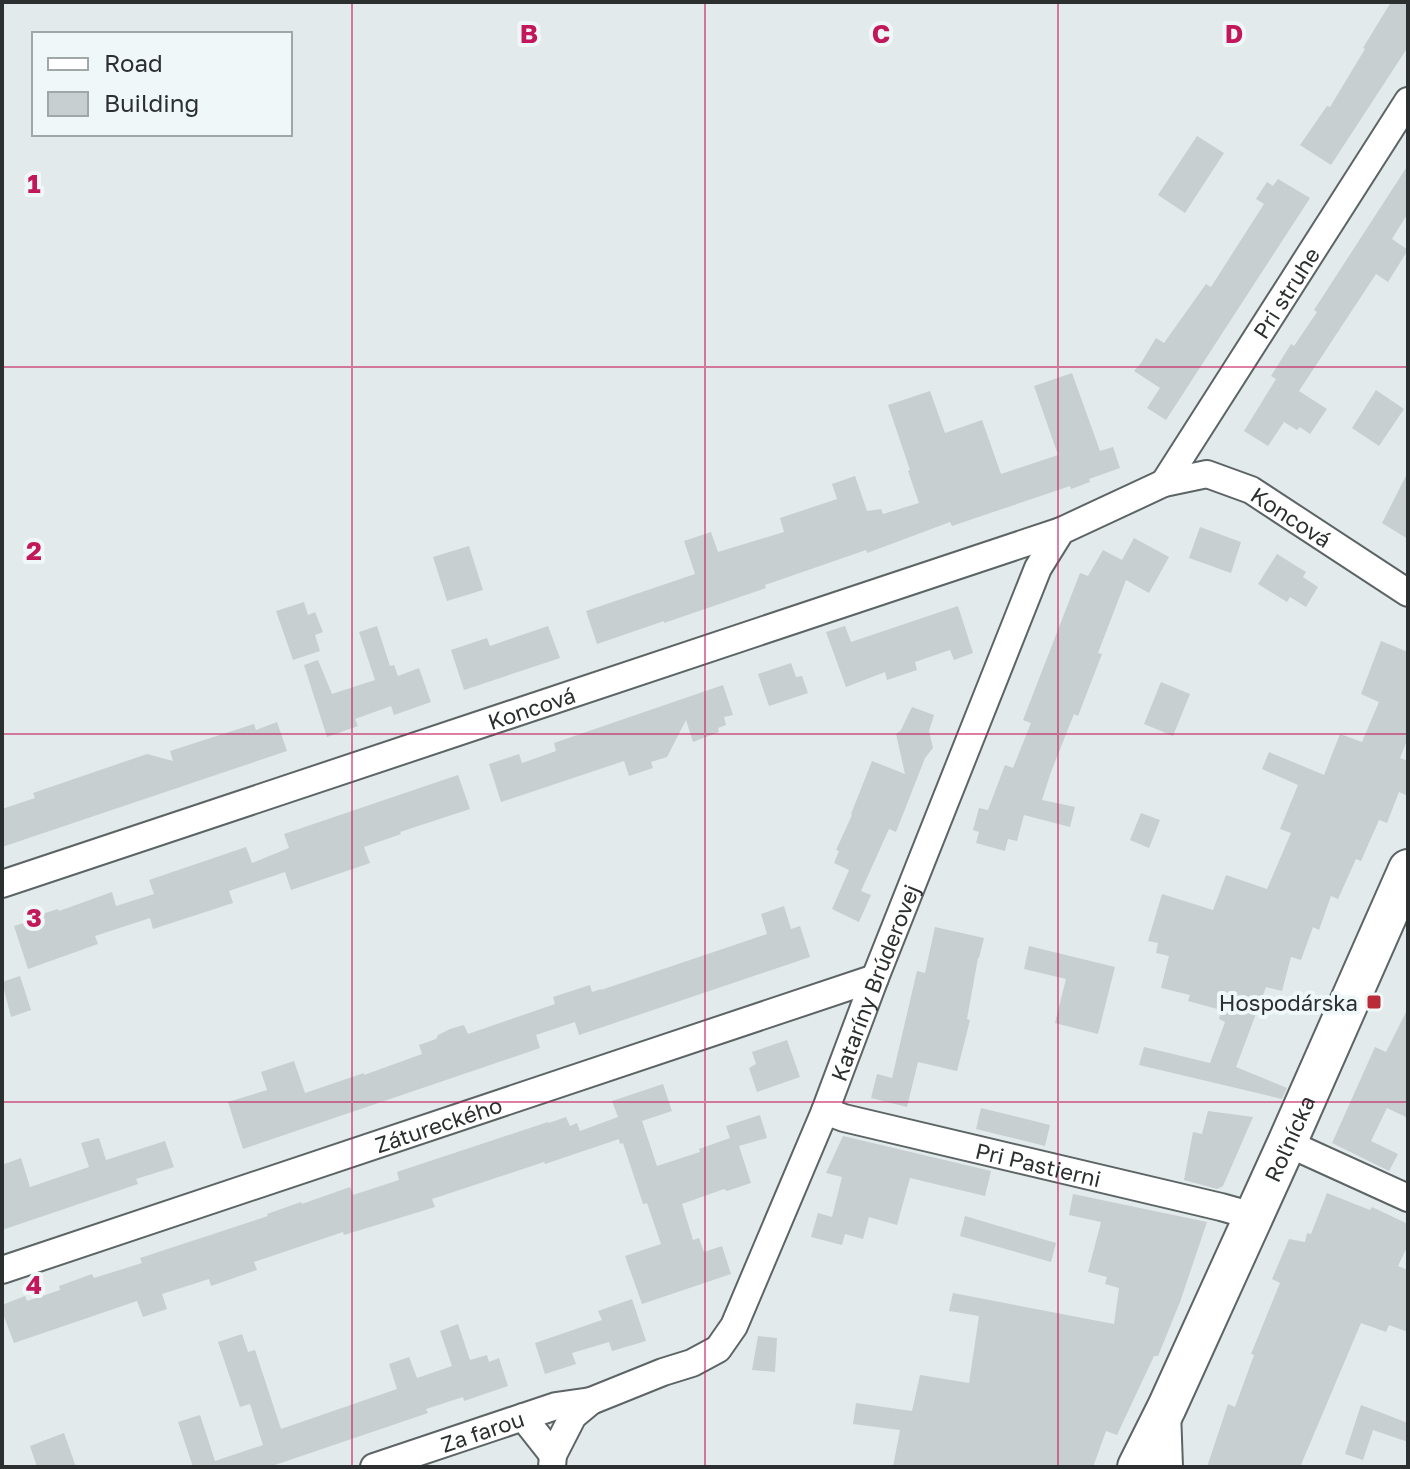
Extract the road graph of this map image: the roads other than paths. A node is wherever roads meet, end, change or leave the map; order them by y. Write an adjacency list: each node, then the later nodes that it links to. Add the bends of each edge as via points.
1 (1408, 101): 2 (street, Pri struhe)
2 (1164, 483): 3 (street); 4 (street, Koncová, via 1207,474 1251,490)
3 (1061, 531): 6 (street, Koncová); 7 (street, Kataríny Brúderovej, via 1038,568)
4 (1408, 593)
5 (1408, 869): 9 (street, Roľnícka)
6 (2, 884)
7 (875, 978): 8 (street, Kataríny Brúderovej); 12 (street, Zátureckého)
8 (825, 1111): 11 (street, Pri Pastierni); 13 (street, Kataríny Brúderovej, via 734,1326 718,1349)
9 (1287, 1143): 10 (street); 11 (street, Roľnícka)
10 (1408, 1198)
11 (1253, 1216): 14 (street, Roľnícka)
12 (2, 1270)
13 (591, 1401): 15 (street, Za farou); 16 (street, Kataríny Brúderovej, via 573,1416)
14 (1167, 1407): 18 (street, Roľnícka); 19 (street, Roľnícka)
15 (523, 1417): 16 (street, Kataríny Brúderovej); 17 (street, Za farou)
16 (553, 1461)
17 (374, 1467)
18 (1137, 1467)
19 (1169, 1467)

